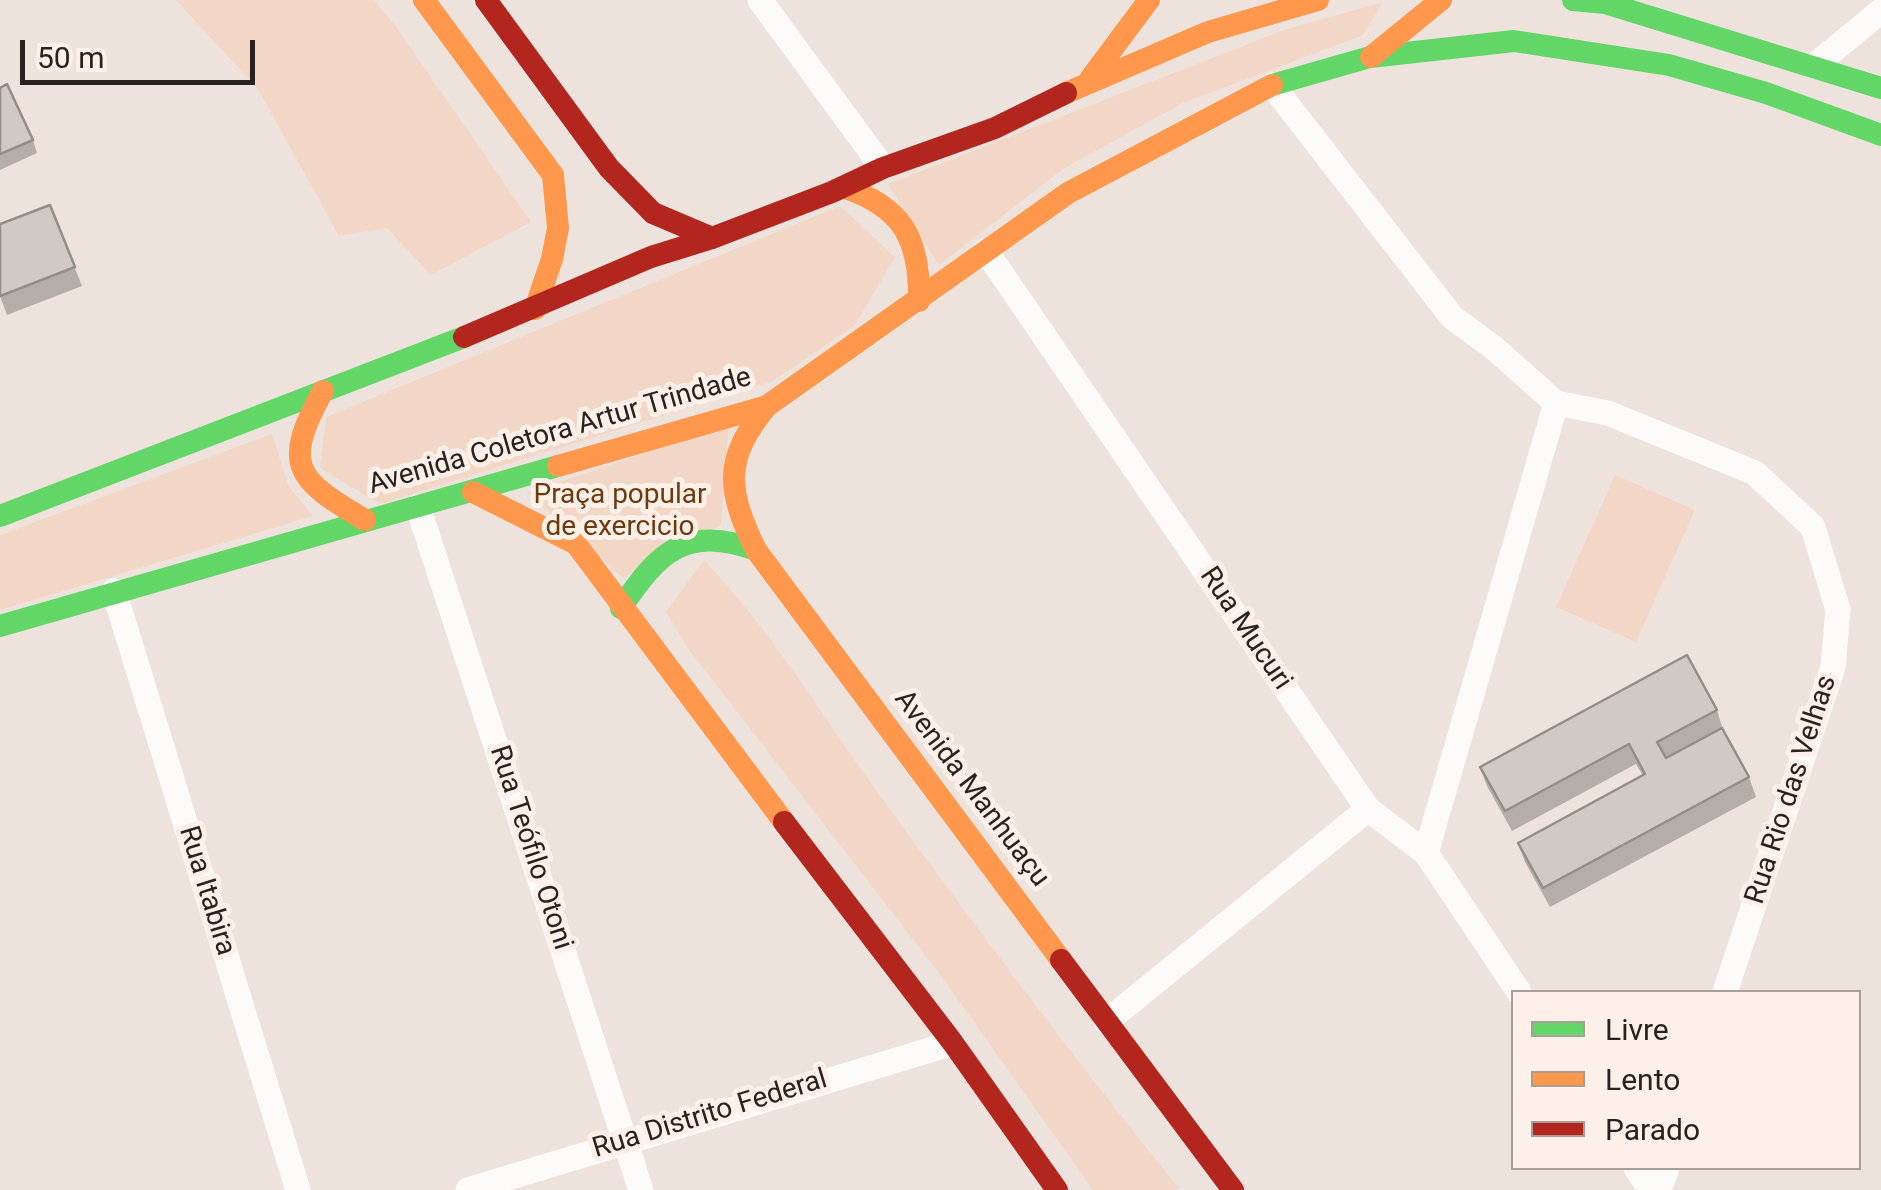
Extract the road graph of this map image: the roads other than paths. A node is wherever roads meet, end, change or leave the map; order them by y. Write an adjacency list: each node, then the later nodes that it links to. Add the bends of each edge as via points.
1 (424, 0): 21 (main road, via 553,174 560,234)
2 (486, 0): 18 (main road, via 609,168 653,213)
3 (760, 0): 16 (street)
4 (1149, 0): 12 (main road)
5 (1318, 0): 12 (main road, via 1208,32)
6 (1441, 0): 10 (main road)
7 (1573, 0): 8 (main road)
8 (1604, 2): 11 (main road)
9 (1881, 11): 11 (street)
10 (1370, 58): 13 (main road, Avenida Coletora Artur Trindade); 15 (main road, Avenida Coletora Artur Trindade, via 1514,41 1670,65)
11 (1814, 66): 14 (main road)
12 (1088, 82): 16 (main road, via 995,128)
13 (1272, 84): 19 (main road, Avenida Coletora Artur Trindade, via 1068,193); 23 (street, via 1452,317)
14 (1881, 88)
15 (1881, 136)
16 (884, 168): 17 (main road)
17 (843, 186): 18 (main road); 20 (main road, via 888,204 908,232 921,274)
18 (712, 238): 21 (main road)
19 (986, 251): 20 (main road, Avenida Coletora Artur Trindade); 33 (street, Rua Mucuri)
20 (920, 301): 24 (main road, Avenida Coletora Artur Trindade)
21 (534, 309): 22 (main road)
22 (324, 390): 27 (main road); 28 (main road, via 301,434 299,458 313,488)
23 (1556, 403): 34 (street); 36 (street, Rua Rio das Velhas, via 1608,413 1755,473 1813,527 1838,610 1833,667)
24 (767, 406): 25 (main road, Avenida Coletora Artur Trindade); 29 (main road, Avenida Manhuaçu, via 742,438 733,468 735,497)
25 (474, 492): 26 (main road, Avenida Coletora Artur Trindade); 31 (main road, via 576,544)
26 (418, 507): 28 (main road, Avenida Coletora Artur Trindade); 39 (street, Rua Teófilo Otoni)
27 (0, 516)
28 (365, 520): 30 (main road, Avenida Coletora Artur Trindade)
29 (756, 550): 31 (main road, via 733,540 692,537 645,568); 37 (main road, Avenida Manhuaçu)
30 (114, 592): 32 (main road, Avenida Coletora Artur Trindade); 40 (street, Rua Itabira)
31 (621, 608): 38 (main road)
32 (0, 626)
33 (1368, 808): 34 (street, Rua Mucuri); 37 (street)
34 (1426, 853): 35 (street, Rua Mucuri)
35 (1519, 990)
36 (1726, 990)
37 (1106, 1022): 44 (main road, Avenida Manhuaçu)
38 (953, 1043): 39 (street, Rua Distrito Federal); 43 (main road)
39 (626, 1140): 41 (street, Rua Distrito Federal); 42 (street, Rua Teófilo Otoni)
40 (298, 1190)
41 (468, 1190)
42 (641, 1190)
43 (1057, 1190)
44 (1234, 1190)

